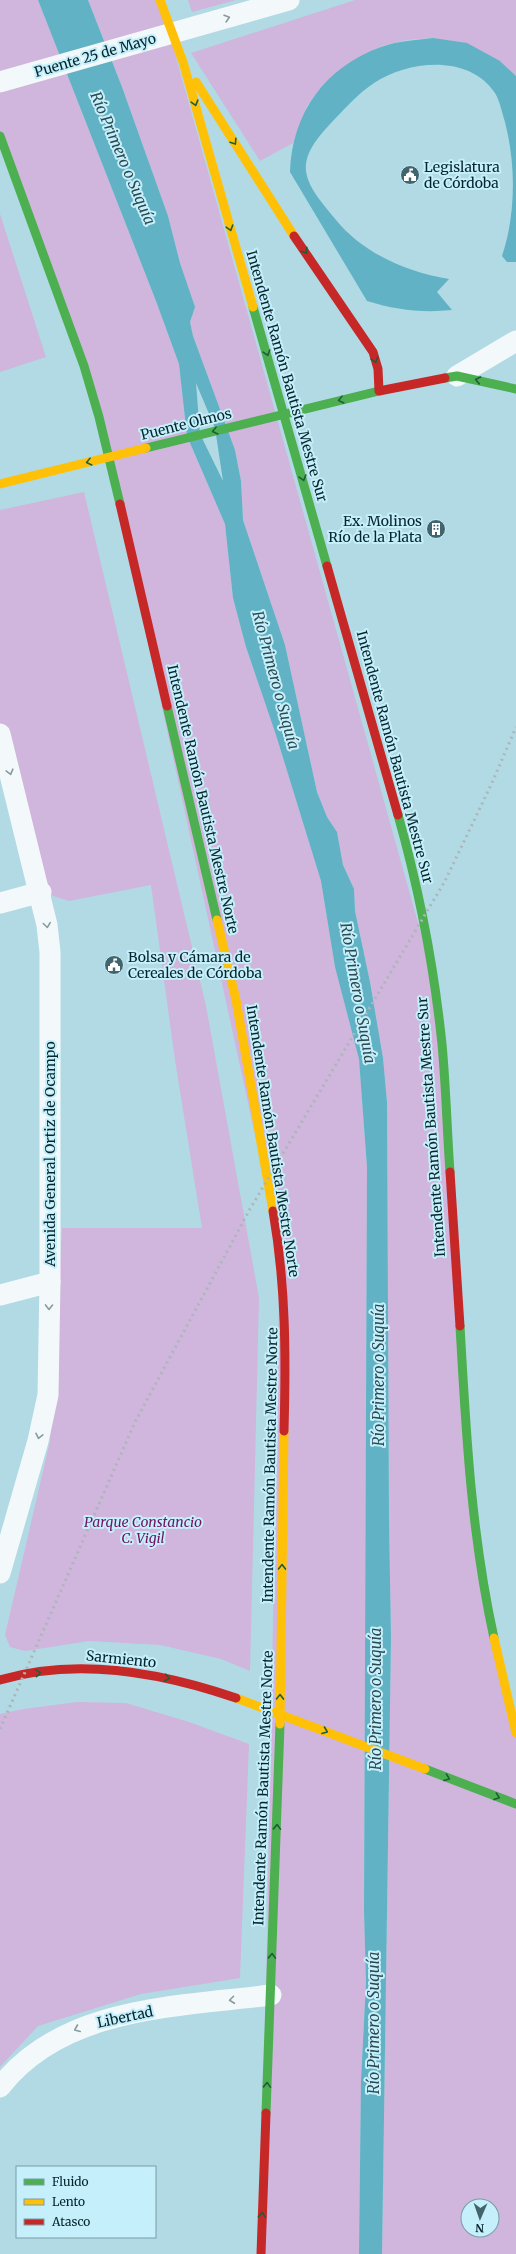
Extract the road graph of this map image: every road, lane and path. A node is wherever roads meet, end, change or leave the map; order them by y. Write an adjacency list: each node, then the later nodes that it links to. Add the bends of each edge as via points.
1 (160, 0): 3 (main road, Intendente Ramón Bautista Mestre Sur)
2 (289, 0): 4 (street, Puente 25 de Mayo, one-way to 2)
3 (183, 62): 9 (main road, one-way to 9, via 287,225 373,352 378,369); 18 (main road, Intendente Ramón Bautista Mestre Sur, one-way to 18, via 413,869 434,980 442,1046 470,1493 482,1583)
4 (0, 82)
5 (0, 136): 20 (main road, Intendente Ramón Bautista Mestre Norte, one-way to 5, via 279,1786 286,1328 280,1250 236,1000 99,417 84,366)
6 (516, 341): 7 (street)
7 (457, 376): 8 (main road, one-way to 7); 9 (main road, Puente Olmos)
8 (516, 389)
9 (379, 391): 10 (main road, Puente Olmos, one-way to 10)
10 (0, 484)
11 (0, 734): 12 (street, Avenida General Ortiz de Ocampo, one-way to 12)
12 (41, 892): 13 (street); 14 (street, Avenida General Ortiz de Ocampo, one-way to 14, via 48,925 50,952)
13 (0, 903)
14 (50, 1282): 15 (street); 16 (street, Avenida General Ortiz de Ocampo, one-way to 16, via 48,1395 38,1441)
15 (0, 1295)
16 (0, 1573)
17 (1, 1678): 19 (main road, Sarmiento, one-way to 19, via 78,1669 140,1673 188,1682 237,1697)
18 (516, 1733)
19 (516, 1804)
20 (271, 1995): 21 (street, Libertad, one-way to 21, via 161,2009 101,2020 74,2030 26,2059); 22 (main road, Intendente Ramón Bautista Mestre Norte, one-way to 20)
21 (0, 2087)
22 (261, 2254)

